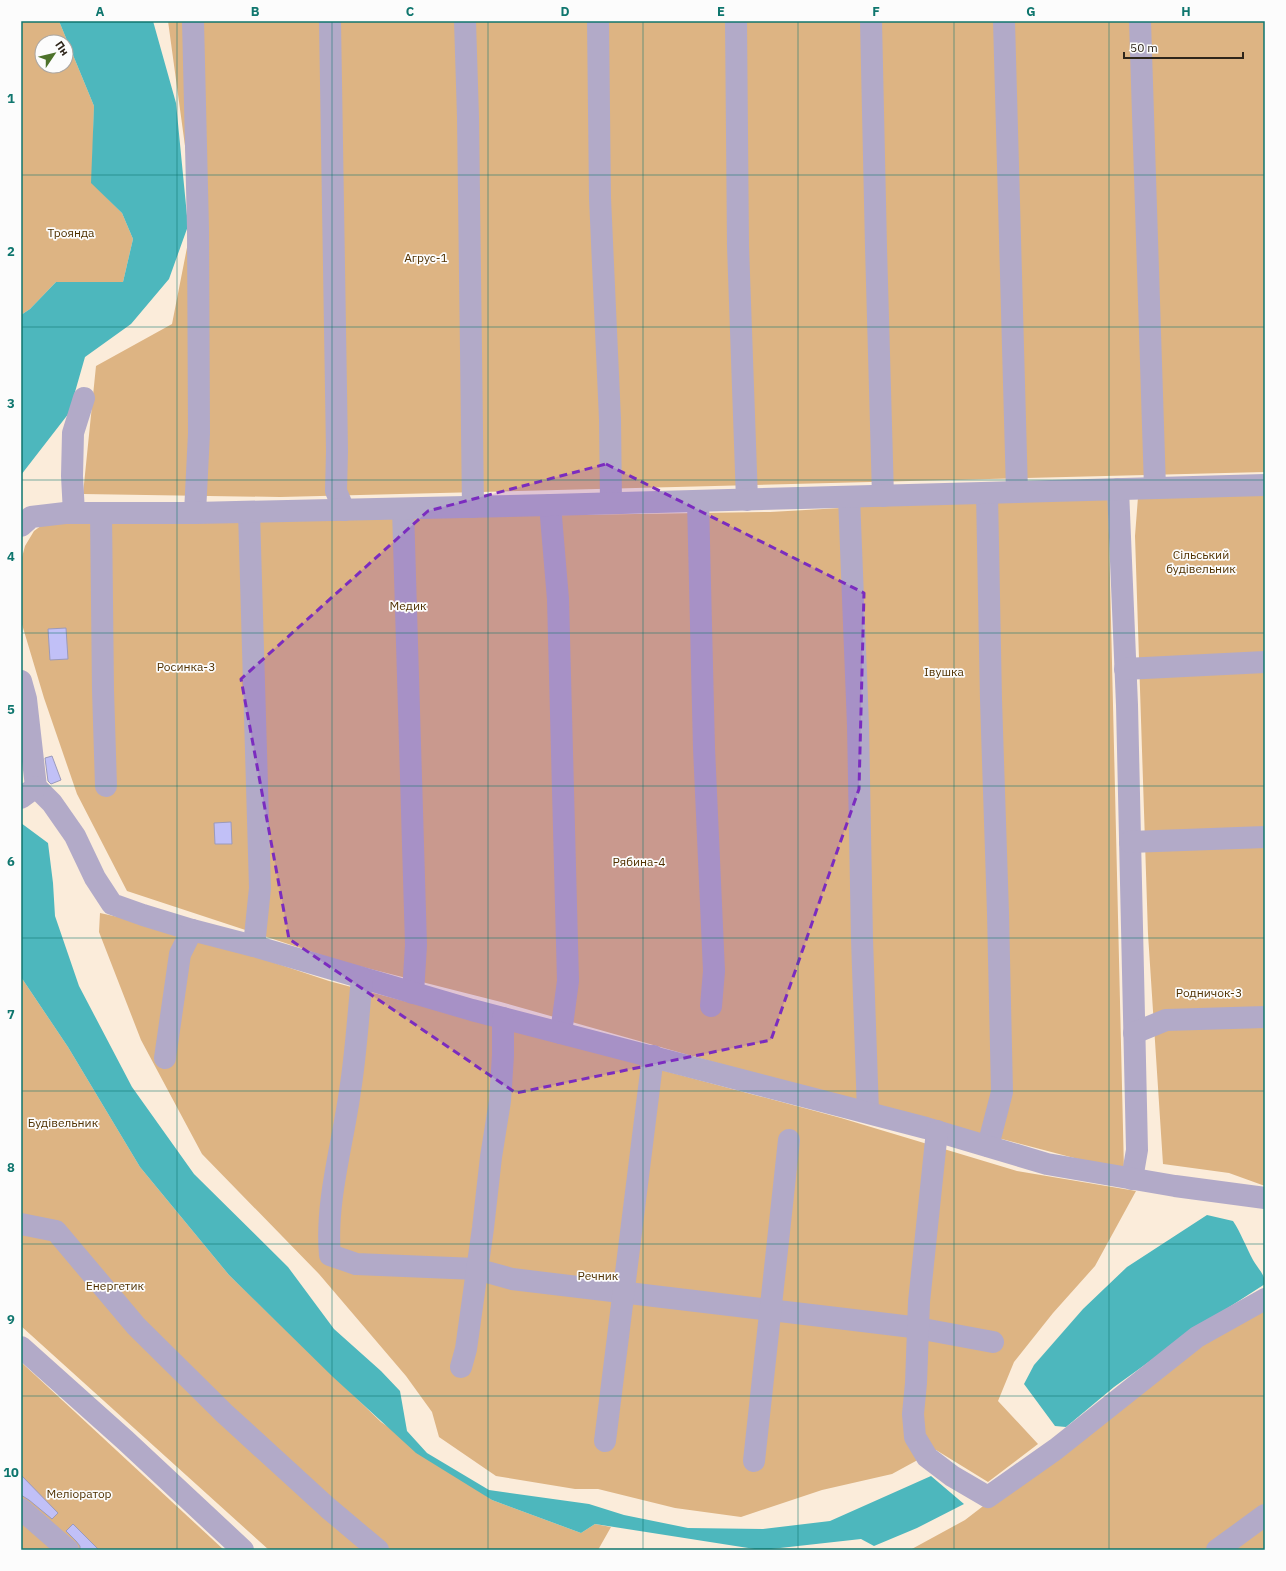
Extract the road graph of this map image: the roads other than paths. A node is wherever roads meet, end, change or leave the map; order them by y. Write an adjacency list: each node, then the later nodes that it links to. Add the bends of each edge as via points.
1 (193, 21): 27 (street, via 199,418)
2 (330, 21): 23 (street, via 336,491)
3 (465, 21): 21 (street)
4 (598, 21): 19 (street, via 600,198 610,419)
5 (736, 21): 17 (street, via 738,246)
6 (871, 21): 15 (street)
7 (1004, 21): 13 (street)
8 (1140, 21): 11 (street, via 1152,353)
9 (84, 398): 25 (street, via 73,433)
10 (1265, 485): 11 (street)
11 (1154, 488): 12 (street)
12 (1118, 489): 13 (street); 30 (street)
13 (1017, 492): 14 (street)
14 (987, 493): 15 (street); 50 (street, via 1002,1092)
15 (883, 496): 16 (street)
16 (849, 497): 17 (street); 47 (street)
17 (747, 500): 18 (street)
18 (698, 501): 19 (street); 40 (street, via 704,748 714,971)
19 (611, 503): 20 (street)
20 (550, 505): 21 (street); 43 (street, via 558,599 568,981)
21 (473, 507): 22 (street)
22 (403, 509): 23 (street); 39 (street, via 416,945)
23 (344, 510): 24 (street)
24 (249, 512): 27 (street); 37 (street, via 260,888)
25 (74, 513): 26 (street); 28 (street, via 31,517)
26 (101, 513): 27 (street); 32 (street)
27 (195, 513)
28 (21, 526)
29 (1265, 662): 30 (street)
30 (1125, 669): 35 (street)
31 (21, 681): 33 (street, via 26,699)
32 (106, 786)
33 (28, 793): 36 (street, via 52,802 75,836 95,878 112,904)
34 (1265, 837): 35 (street)
35 (1130, 842): 44 (street)
36 (192, 930): 37 (street); 46 (street, via 180,954)
37 (254, 946): 38 (street)
38 (362, 979): 39 (street); 54 (street, via 350,1091 330,1213 330,1255 356,1264)
39 (413, 993): 42 (street)
40 (711, 1006)
41 (1265, 1017): 44 (street, via 1166,1020)
42 (503, 1018): 43 (street); 54 (street, via 500,1101)
43 (561, 1033): 45 (street)
44 (1134, 1033): 51 (street, via 1137,1150)
45 (653, 1056): 47 (street); 55 (street)
46 (165, 1058)
47 (868, 1112): 48 (street)
48 (938, 1131): 50 (street); 58 (street)
49 (789, 1140): 57 (street)
50 (988, 1146): 51 (street, via 1047,1164)
51 (1132, 1179): 52 (street)
52 (1265, 1198)
53 (21, 1224): 68 (street, via 56,1231 136,1326 224,1414)
54 (476, 1269): 55 (street, via 512,1279); 61 (street, via 466,1349)
55 (624, 1292): 57 (street); 62 (street)
56 (1265, 1299): 58 (street, via 1197,1337 1056,1449 988,1497 952,1476 927,1457 915,1437 913,1414)
57 (770, 1310): 58 (street); 63 (street)
58 (918, 1328): 59 (street)
59 (993, 1342)
60 (21, 1347): 67 (street)
61 (460, 1367)
62 (605, 1441)
63 (754, 1461)
64 (21, 1509): 66 (street)
65 (1265, 1515): 69 (street)
66 (68, 1550)
67 (243, 1550)
68 (378, 1550)
69 (1217, 1550)

